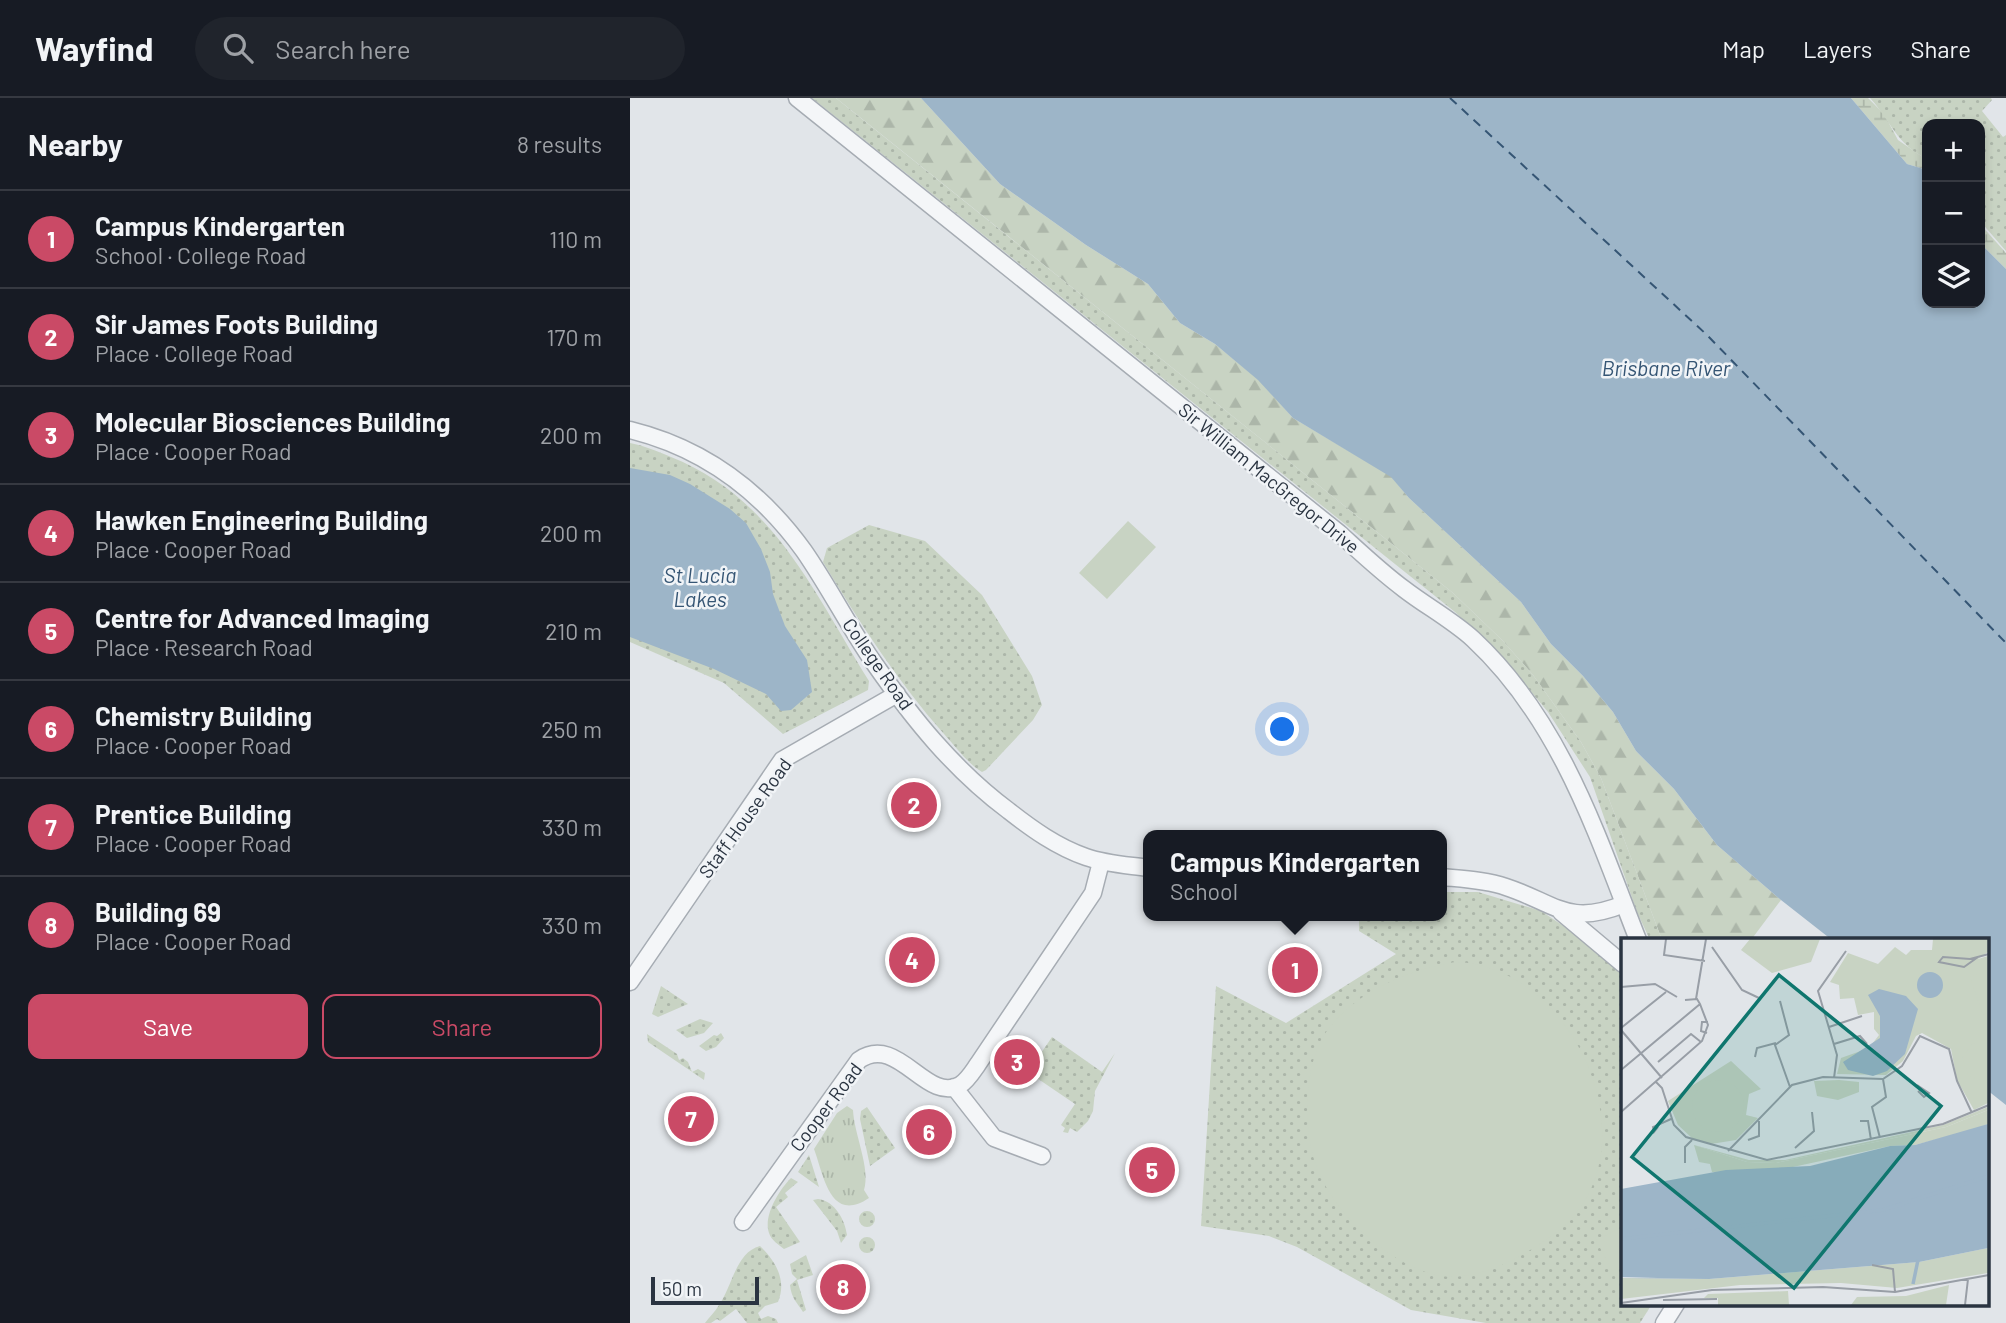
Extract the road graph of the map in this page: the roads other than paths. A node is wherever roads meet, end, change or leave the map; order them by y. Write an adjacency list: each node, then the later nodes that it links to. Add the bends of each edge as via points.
1 (797, 98): 7 (street, Sir William MacGregor Drive, via 1401,587 1472,638 1522,693 1552,738 1579,788)
2 (630, 430): 3 (street, College Road, via 688,449 760,501 803,551)
3 (897, 694): 4 (street, College Road, via 935,744 987,795 1056,844); 11 (street, Staff House Road, via 782,760)
4 (1101, 862): 5 (street, College Road); 12 (street, via 1093,893 978,1064)
5 (1143, 867)
6 (1447, 878): 8 (street, via 1506,887)
7 (1624, 904): 8 (street, via 1602,912); 9 (street, Sir William MacGregor Drive)
8 (1561, 912): 10 (street)
9 (1637, 938)
10 (1621, 962)
11 (630, 982)
12 (954, 1087): 13 (street, via 994,1138); 14 (street, Cooper Road, via 939,1087 886,1054 864,1056)
13 (1042, 1156)
14 (743, 1222)
15 (1675, 1306): 16 (street)
16 (1664, 1323)

